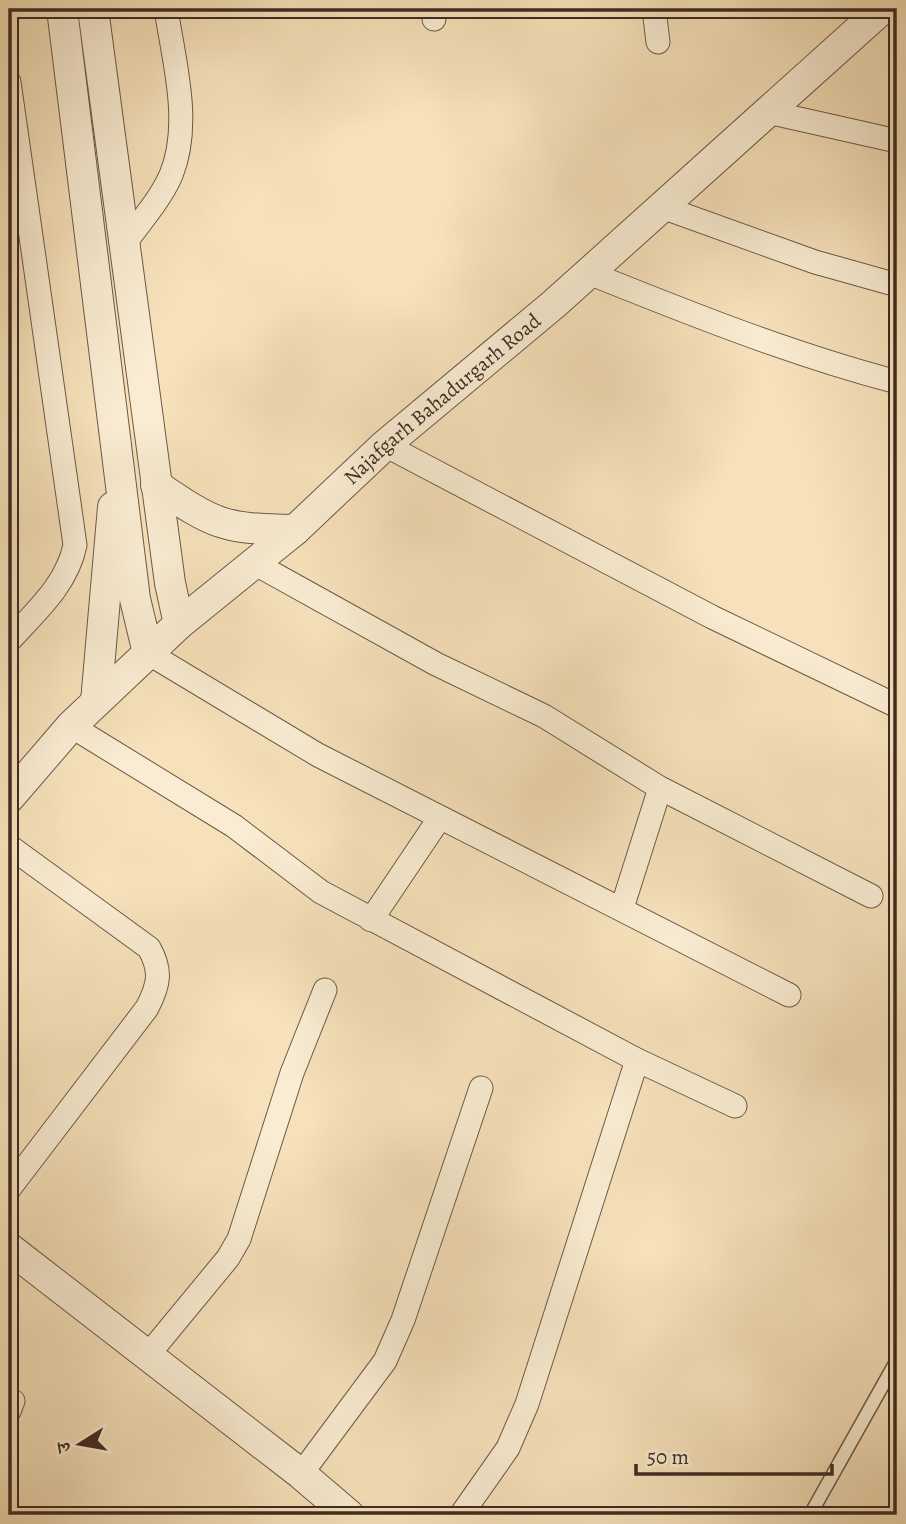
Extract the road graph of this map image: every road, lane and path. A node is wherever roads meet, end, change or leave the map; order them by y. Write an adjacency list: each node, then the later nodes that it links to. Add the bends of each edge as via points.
1 (62, 9): 16 (street)
2 (93, 9): 11 (street)
3 (166, 9): 11 (street, via 181,119 180,144 170,176)
4 (654, 9): 6 (street)
5 (882, 9): 8 (street, Najafgarh Bahadurgarh Road)
6 (658, 43)
7 (9, 82): 21 (street, via 75,545 71,566)
8 (768, 112): 9 (street); 10 (street, Najafgarh Bahadurgarh Road)
9 (897, 141)
10 (662, 207): 12 (street, Najafgarh Bahadurgarh Road); 13 (street, via 815,262)
11 (125, 243): 17 (street)
12 (589, 273): 14 (street, via 705,321); 15 (street, Najafgarh Bahadurgarh Road)
13 (897, 285)
14 (897, 382)
15 (385, 445): 18 (street, Najafgarh Bahadurgarh Road); 24 (street, via 690,606)
16 (118, 462): 22 (street, via 135,598); 23 (street)
17 (156, 485): 18 (street, via 225,526); 20 (street)
18 (295, 530): 19 (street, Najafgarh Bahadurgarh Road)
19 (254, 563): 20 (street, Najafgarh Bahadurgarh Road); 26 (street, via 436,664 544,716)
20 (179, 624): 22 (street, Najafgarh Bahadurgarh Road)
21 (9, 641)
22 (148, 653): 23 (street, Najafgarh Bahadurgarh Road); 28 (street, via 318,755)
23 (96, 702): 25 (street, Najafgarh Bahadurgarh Road)
24 (897, 706)
25 (71, 726): 27 (street, Najafgarh Bahadurgarh Road); 32 (street, via 180,791 321,892)
26 (660, 788): 30 (street); 31 (street)
27 (9, 798)
28 (439, 819): 31 (street); 32 (street)
29 (9, 846): 38 (street, via 149,948 160,966 147,1008)
30 (871, 896)
31 (622, 908): 34 (street)
32 (372, 920): 35 (street)
33 (325, 990): 40 (street, via 288,1086 239,1239)
34 (789, 995)
35 (637, 1060): 37 (street); 44 (street, via 527,1404 508,1448)
36 (481, 1088): 42 (street, via 385,1361)
37 (735, 1106)
38 (9, 1189)
39 (9, 1248): 40 (street)
40 (148, 1355): 42 (street)
41 (897, 1360): 45 (lane)
42 (302, 1474): 43 (street)
43 (349, 1515)
44 (461, 1515)
45 (810, 1515)

